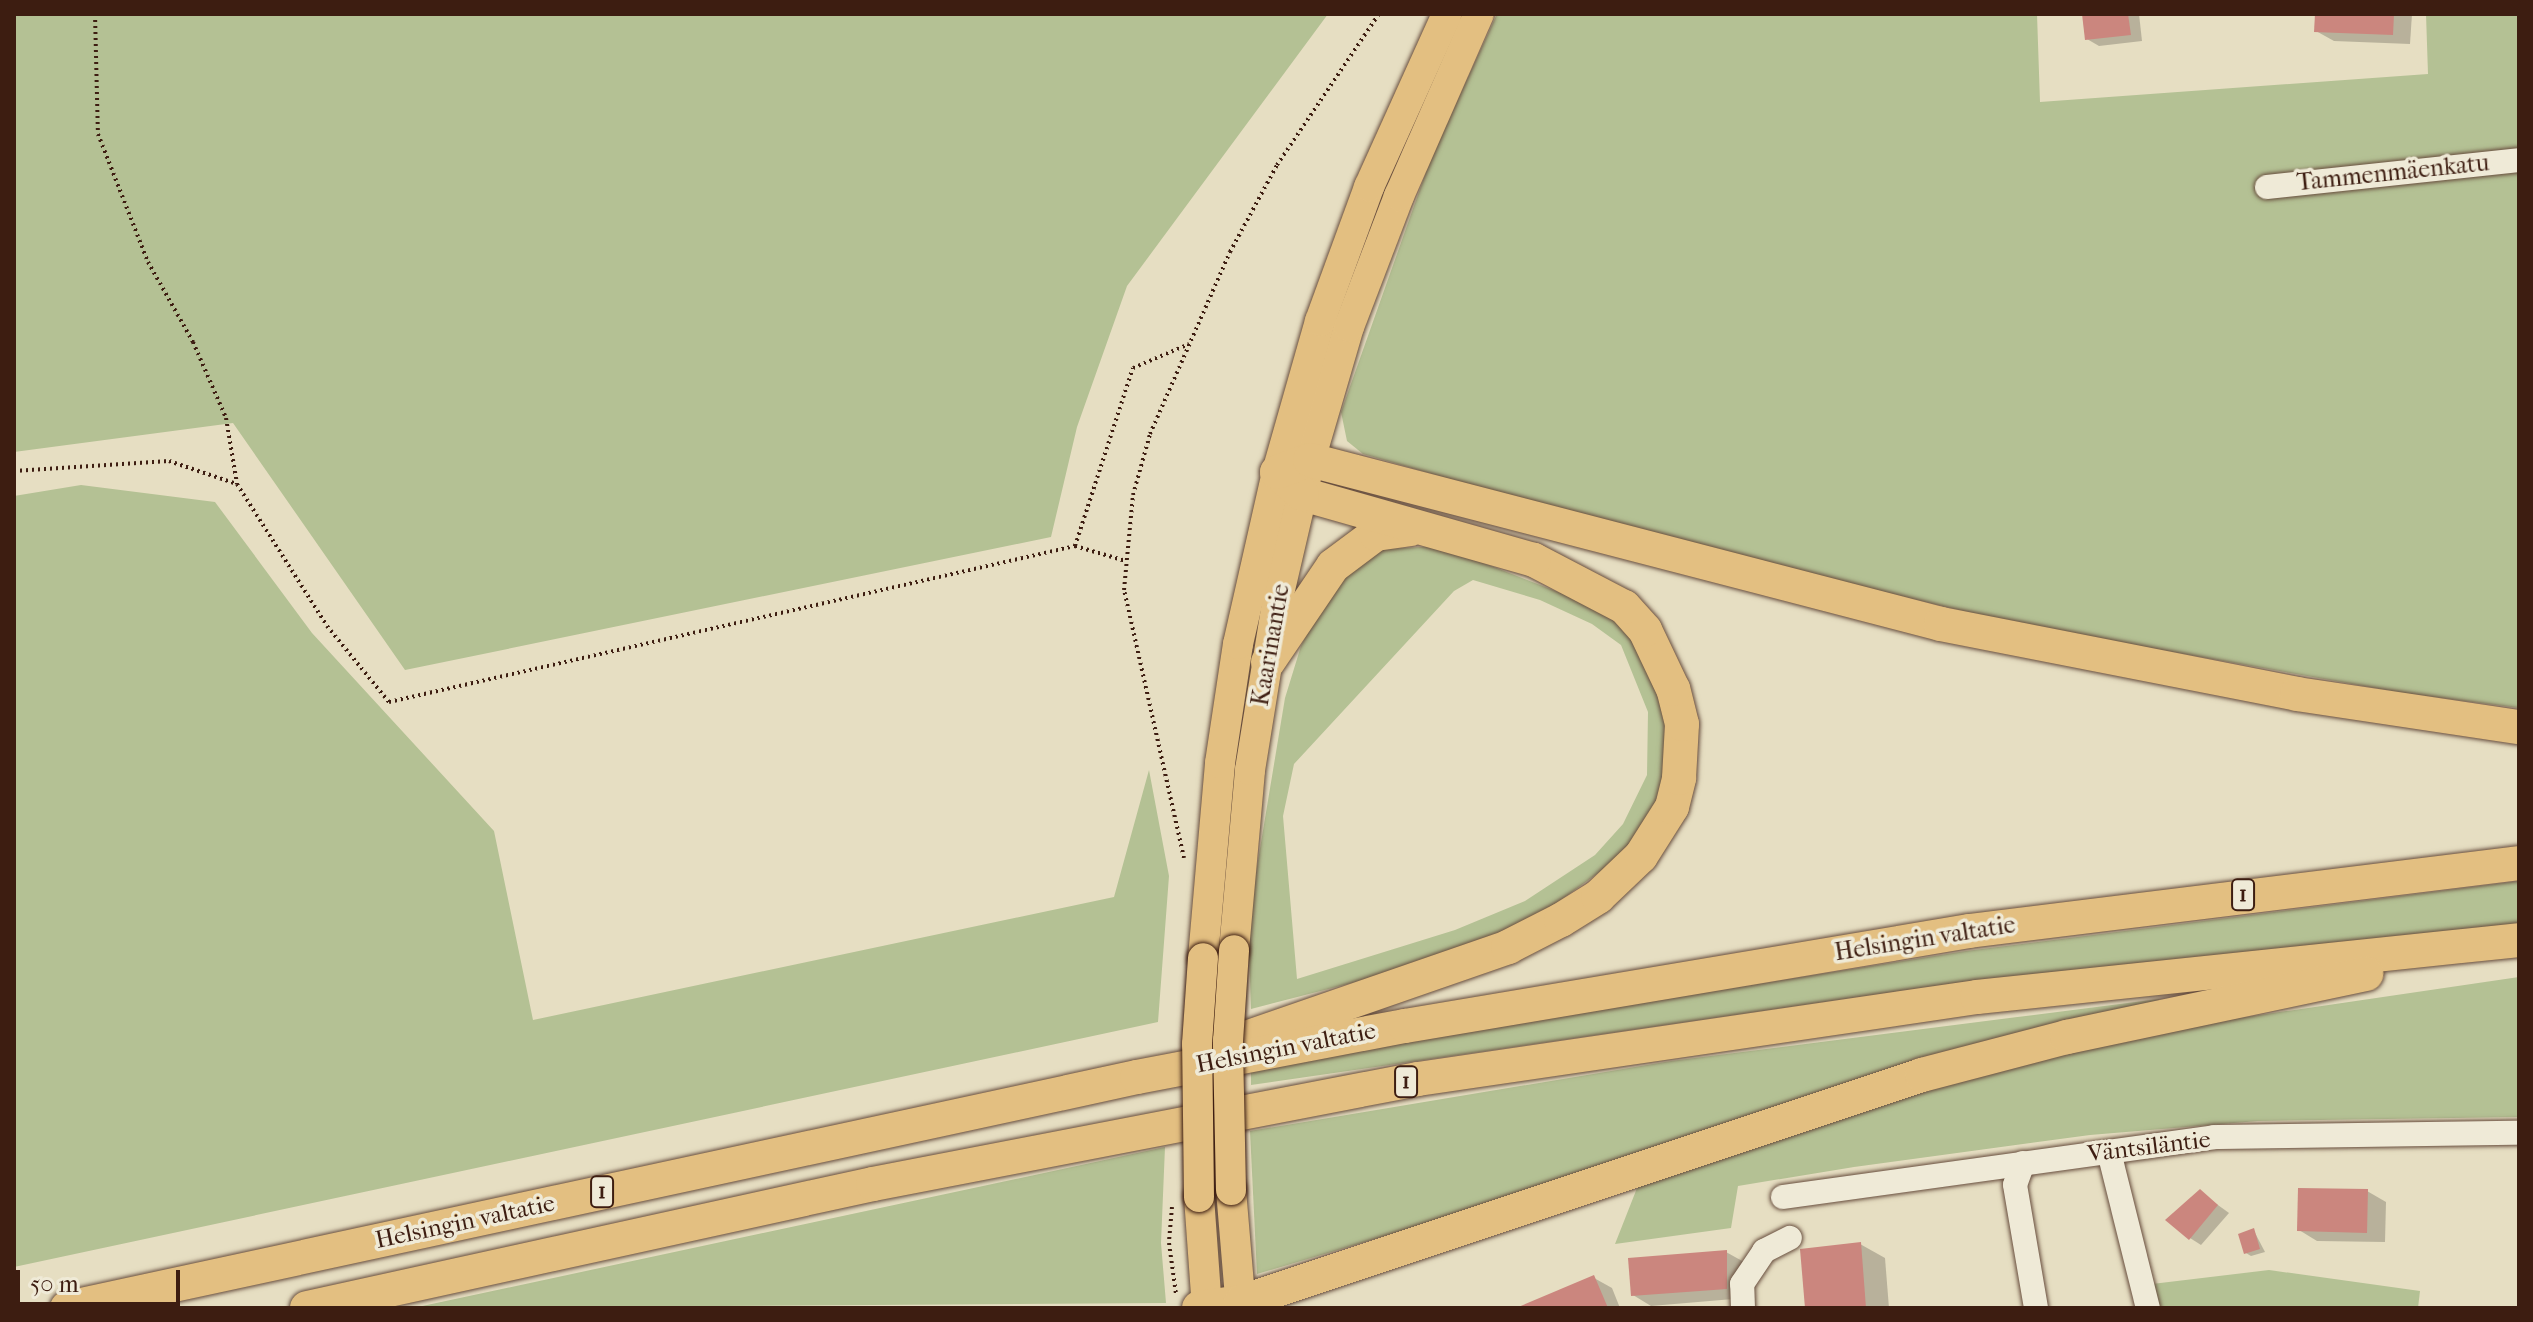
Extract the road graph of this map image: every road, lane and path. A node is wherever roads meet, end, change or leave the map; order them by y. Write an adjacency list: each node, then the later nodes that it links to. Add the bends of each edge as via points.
1 (95, 14): 11 (path, via 98,134 148,262 193,342 226,418)
2 (1379, 14): 7 (path, via 1277,165)
3 (1447, 14): 10 (main road, Kaarinantie, via 1369,187 1320,321)
4 (1479, 14): 8 (main road, via 1399,196 1349,327)
5 (2519, 160): 6 (street, Tammenmäenkatu)
6 (2267, 187)
7 (1189, 344): 13 (path, via 1133,368); 14 (path, via 1150,434 1133,495)
8 (1310, 460): 10 (highway); 16 (highway, via 1941,624 2297,694)
9 (14, 471): 11 (path, via 169,461)
10 (1290, 483): 12 (highway); 15 (main road, Kaarinantie); 25 (main road, Kaarinantie, bridge, via 1241,629 1220,763)
11 (237, 484): 13 (path, via 327,626 389,702)
12 (1414, 529): 15 (highway, via 1376,534 1333,566); 20 (highway, via 1568,574 1624,607 1645,630 1670,679 1682,724 1672,807 1641,856 1598,897 1508,947)
13 (1075, 546): 14 (path)
14 (1126, 561): 17 (path, via 1124,590)
15 (1268, 662): 28 (main road, Kaarinantie, bridge, via 1250,770 1228,1041 1231,1190)
16 (2519, 727)
17 (1185, 863)
18 (2519, 863): 20 (highway, Helsingin valtatie / 1, via 1969,931)
19 (2519, 941): 28 (highway, via 2067,1037 1922,1075); 30 (highway, Helsingin valtatie / 1, via 1961,999 1418,1079 888,1180)
20 (1137, 1077): 29 (highway, Helsingin valtatie / 1)
21 (2519, 1133): 22 (street, Väntsiläntie, via 2214,1137)
22 (2109, 1152): 23 (street, Väntsiläntie); 33 (street)
23 (2023, 1163): 24 (street, Väntsiläntie); 32 (street, via 2015,1185)
24 (1783, 1197)
25 (1186, 1199): 27 (main road, Kaarinantie); 27 (path, via 1169,1243)
26 (1790, 1238): 31 (street, via 1764,1251 1742,1284)
27 (1198, 1305): 28 (highway)
28 (1241, 1305)
29 (67, 1308)
30 (307, 1308)
31 (1743, 1308)
32 (2036, 1308)
33 (2148, 1308)

